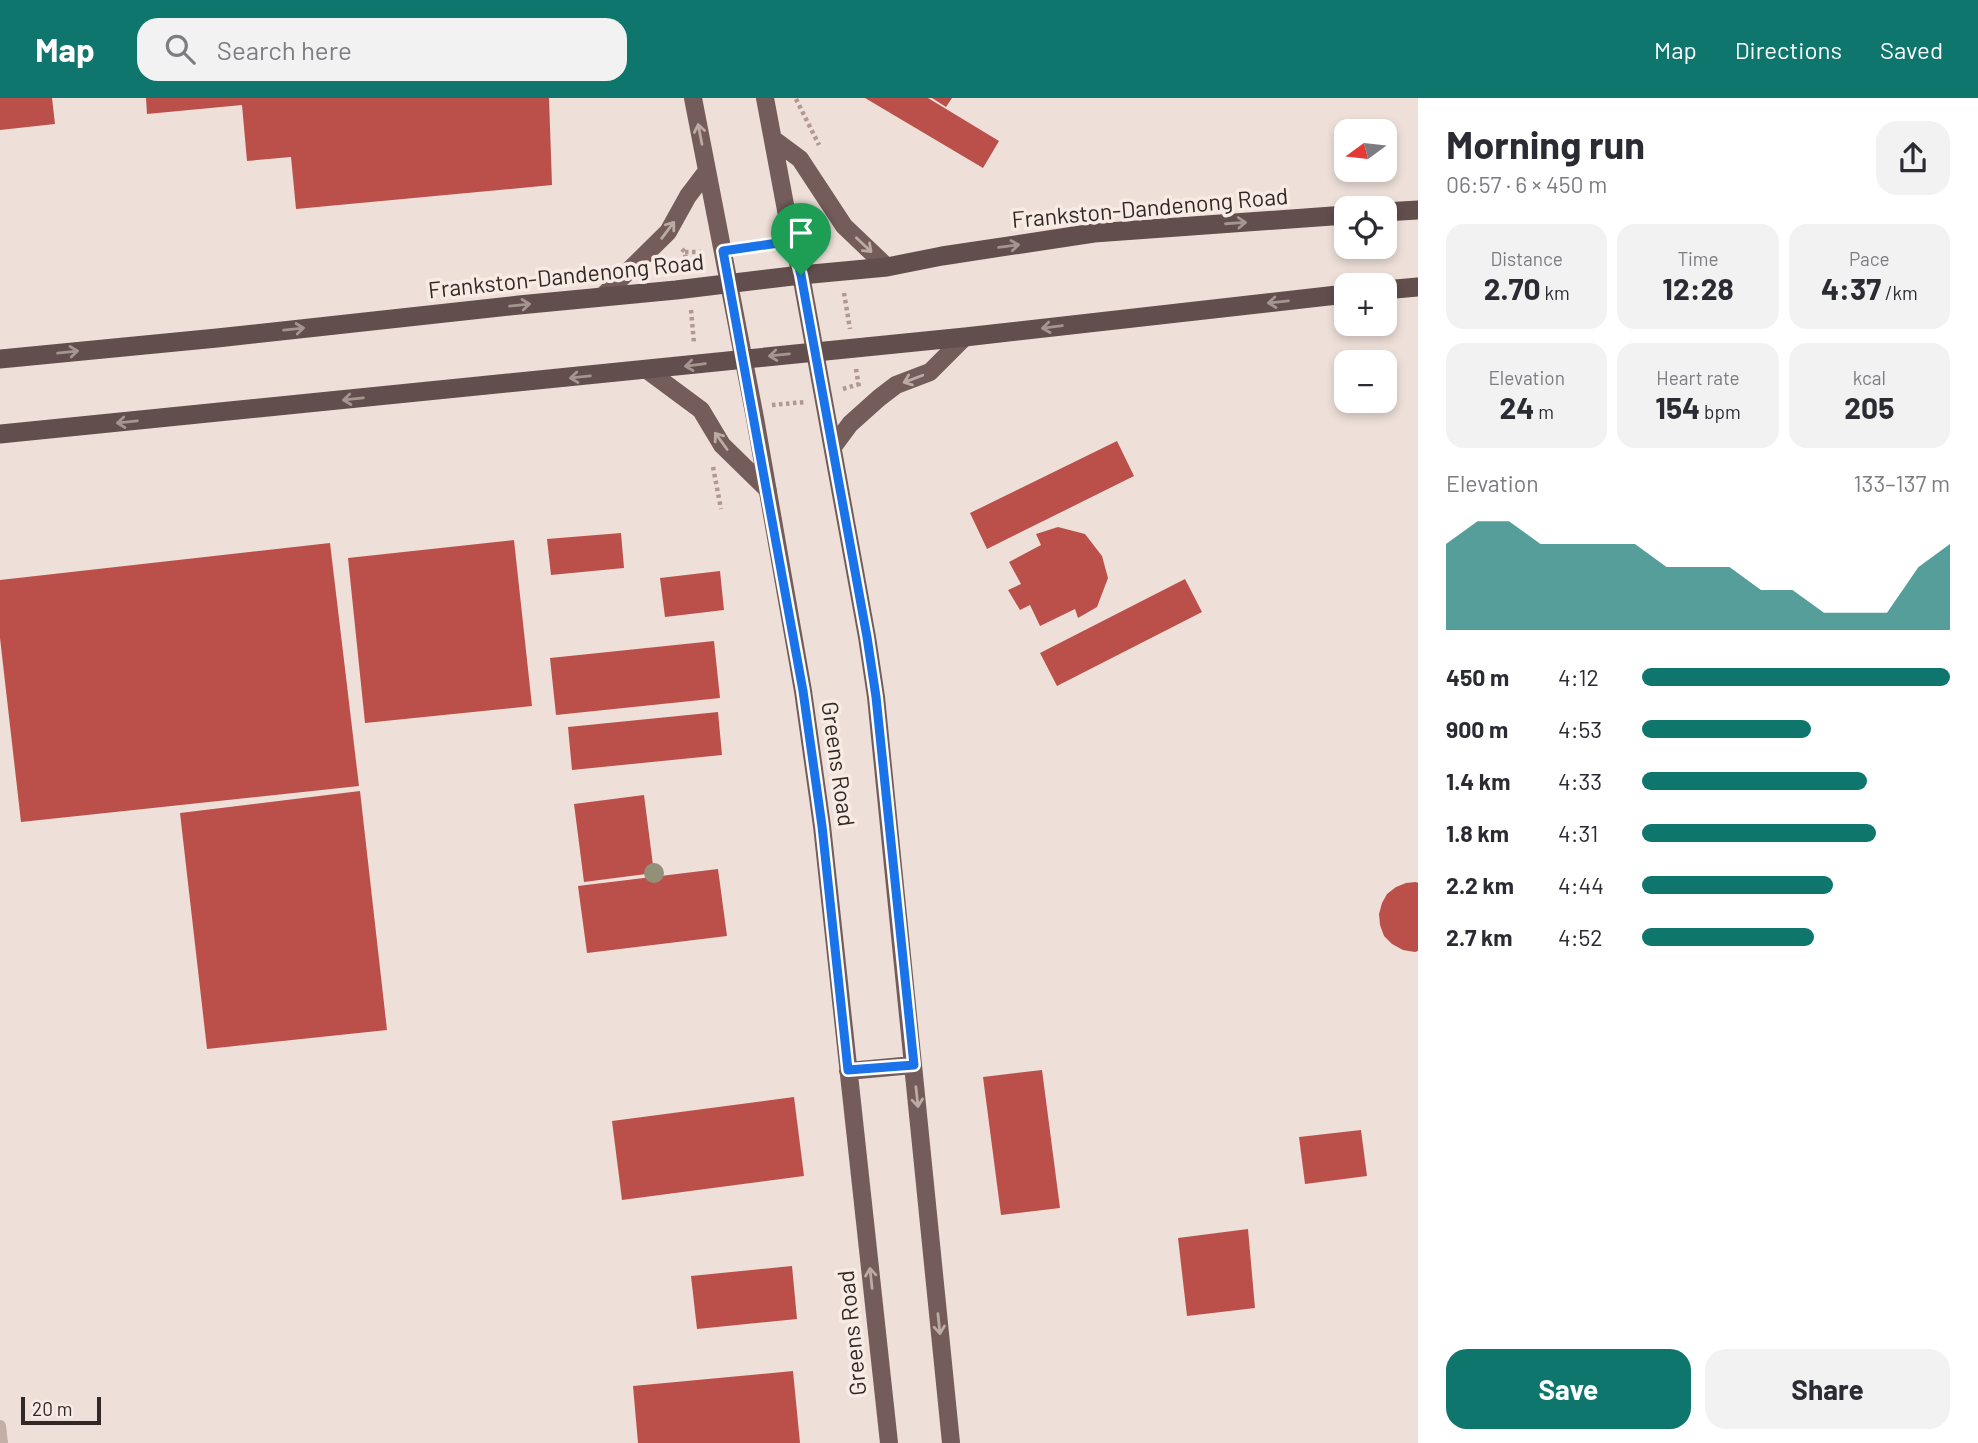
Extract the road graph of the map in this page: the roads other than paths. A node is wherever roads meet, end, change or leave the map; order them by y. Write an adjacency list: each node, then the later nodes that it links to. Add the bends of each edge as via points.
1 (692, 98): 4 (main road, Greens Road, one-way to 1)
2 (765, 98): 3 (main road, Greens Road)
3 (773, 139): 8 (main road, one-way to 8, via 800,159 844,226); 9 (main road, Greens Road)
4 (707, 171): 10 (main road, Greens Road); 14 (main road, one-way to 4, via 668,232)
5 (1418, 210): 6 (highway)
6 (1397, 211)
7 (1334, 216): 8 (highway, Frankston-Dandenong Road, one-way to 7, via 1094,233)
8 (887, 267): 9 (highway, Frankston-Dandenong Road)
9 (801, 275): 10 (highway, Frankston-Dandenong Road); 16 (main road, Greens Road)
10 (729, 284): 14 (highway, Frankston-Dandenong Road); 18 (main road, Greens Road)
11 (1418, 287): 12 (highway)
12 (1397, 289)
13 (1334, 295): 15 (highway, one-way to 15)
14 (603, 296): 17 (highway, Frankston-Dandenong Road, one-way to 14)
15 (965, 337): 16 (highway); 21 (main road, one-way to 21, via 930,372 896,385 879,398)
16 (815, 352): 18 (highway, one-way to 18); 21 (main road, Greens Road)
17 (0, 359)
18 (743, 359): 19 (highway, one-way to 19); 22 (main road, Greens Road)
19 (648, 370): 20 (highway, one-way to 20); 22 (main road, one-way to 19, via 722,445 701,410)
20 (0, 434)
21 (832, 447): 23 (main road, Greens Road, via 876,697)
22 (768, 490): 24 (main road, Greens Road, via 822,826)
23 (914, 1065): 24 (main road); 28 (main road, Greens Road, one-way to 28)
24 (848, 1070): 27 (main road, Greens Road, one-way to 24)
25 (0, 1426): 26 (lane)
26 (2, 1443)
27 (889, 1443)
28 (951, 1443)

